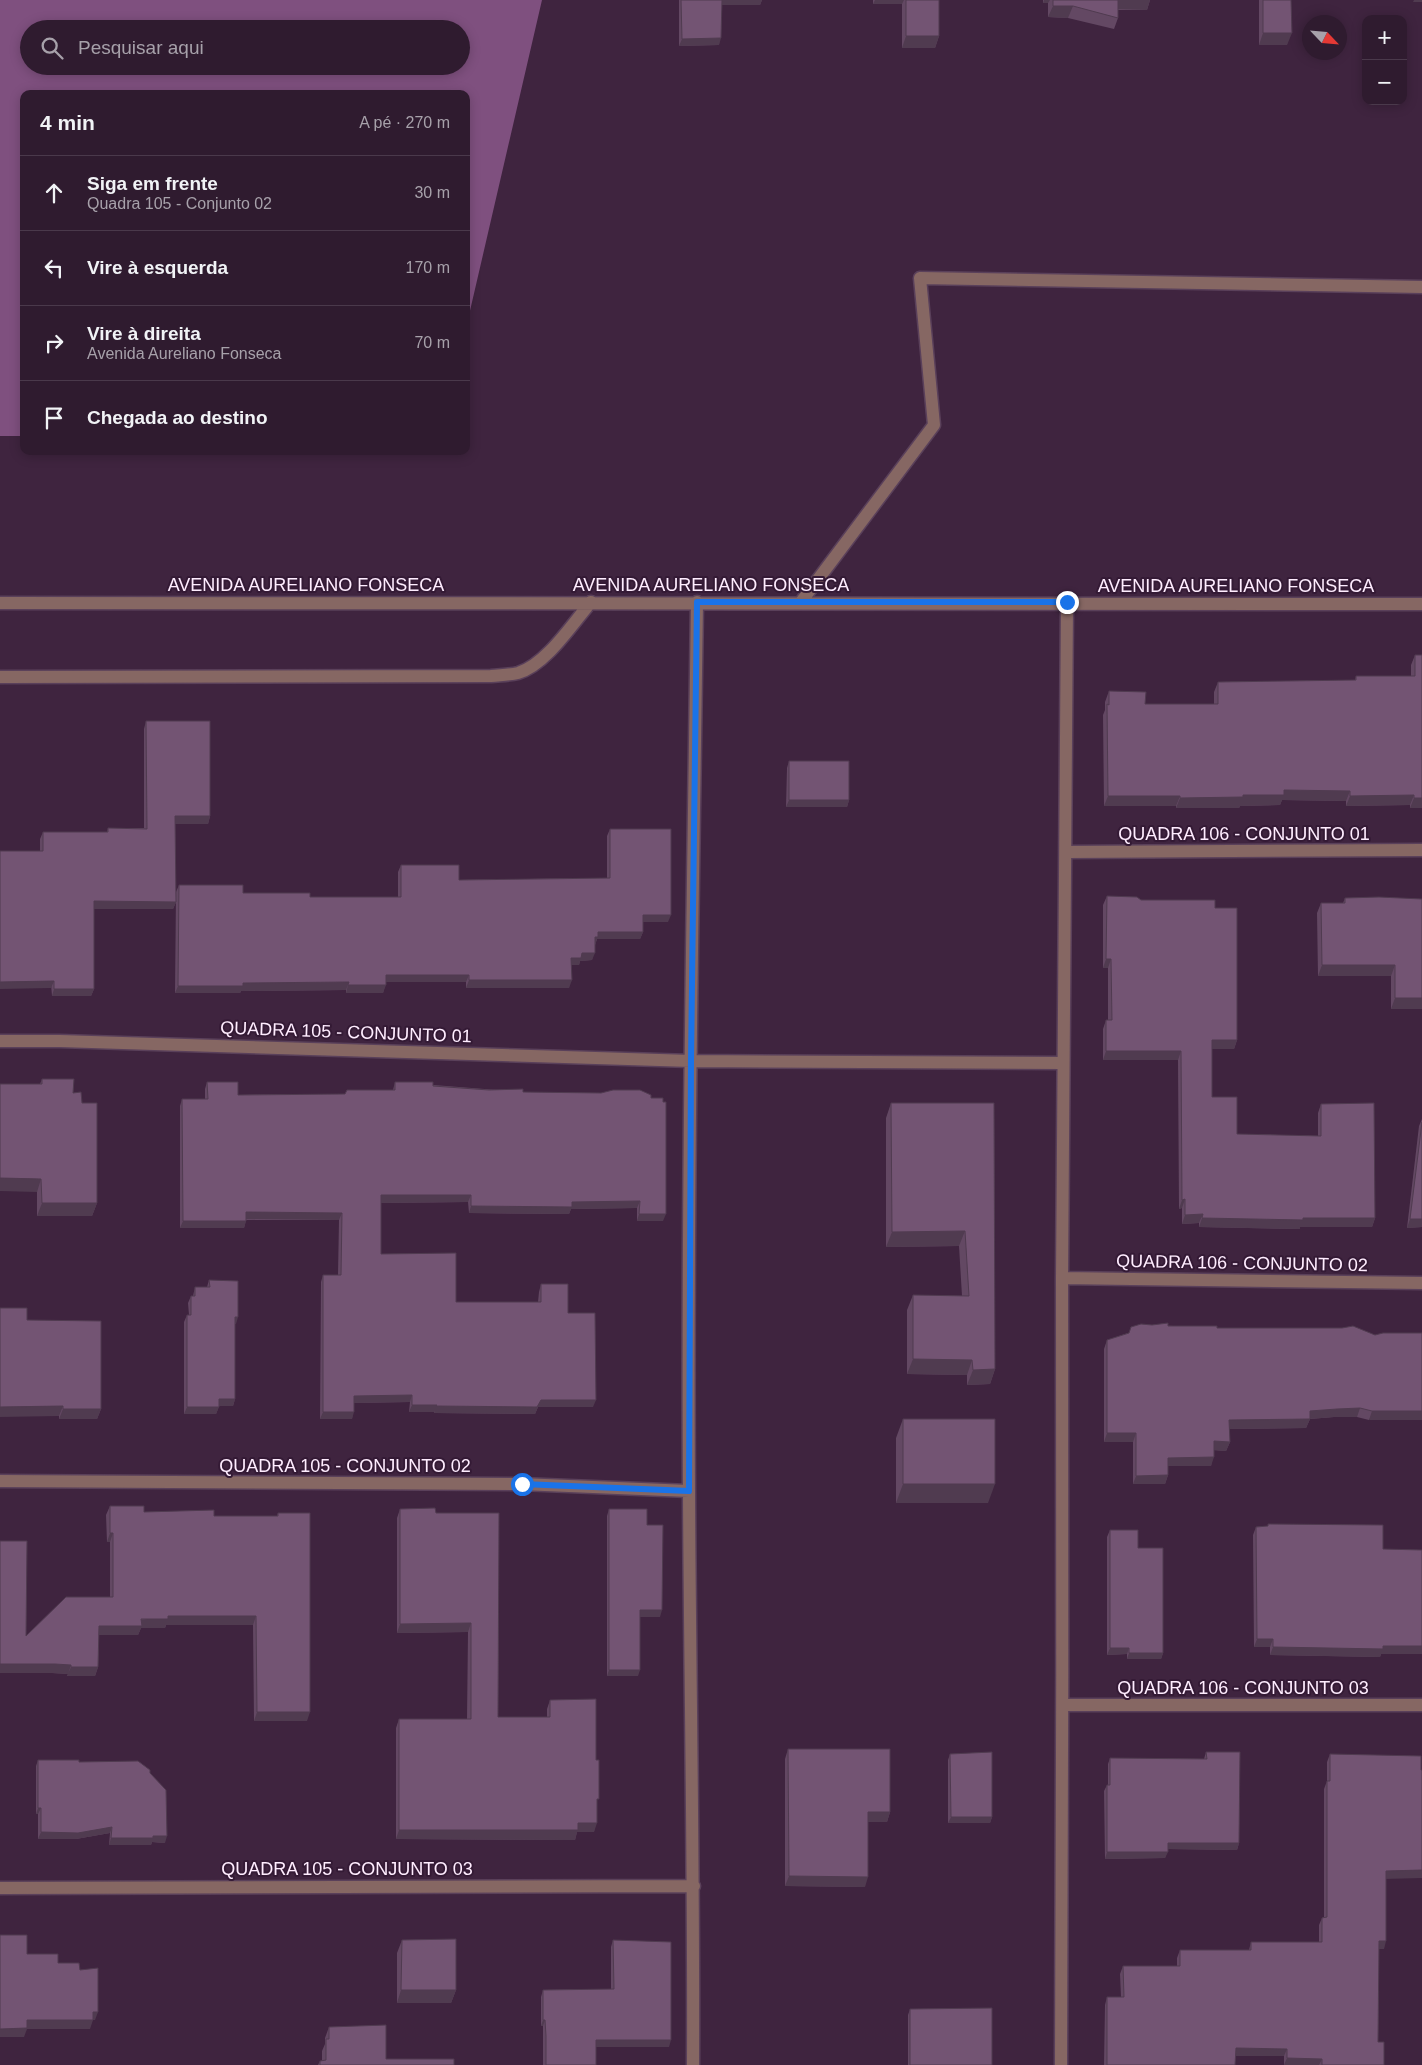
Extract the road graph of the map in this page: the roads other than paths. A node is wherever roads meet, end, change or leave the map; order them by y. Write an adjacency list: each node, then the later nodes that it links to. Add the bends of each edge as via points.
1 (1422, 287): 4 (street, via 920,278 934,424)
2 (591, 602): 3 (street, AVENIDA AURELIANO FONSECA); 6 (street, AVENIDA AURELIANO FONSECA); 8 (street, via 536,664 519,672 491,676)
3 (697, 602): 4 (street, AVENIDA AURELIANO FONSECA); 12 (street)
4 (801, 602): 5 (street, AVENIDA AURELIANO FONSECA)
5 (1067, 602): 7 (street, AVENIDA AURELIANO FONSECA); 10 (street)
6 (0, 603)
7 (1422, 604)
8 (0, 677)
9 (1422, 850): 10 (street, QUADRA 106 - CONJUNTO 01)
10 (1067, 852): 13 (street)
11 (0, 1041): 12 (street, QUADRA 105 - CONJUNTO 01)
12 (691, 1061): 13 (street, QUADRA 105 - CONJUNTO 01); 17 (street)
13 (1064, 1063): 14 (street)
14 (1062, 1278): 15 (street, QUADRA 106 - CONJUNTO 02); 18 (street)
15 (1422, 1283)
16 (0, 1481): 17 (street, QUADRA 105 - CONJUNTO 02, via 522,1484)
17 (689, 1491): 20 (street)
18 (1064, 1705): 19 (street, QUADRA 106 - CONJUNTO 03); 23 (street)
19 (1422, 1705)
20 (694, 1886): 21 (street, QUADRA 105 - CONJUNTO 03); 22 (street)
21 (0, 1888)
22 (693, 2065)
23 (1061, 2065)

